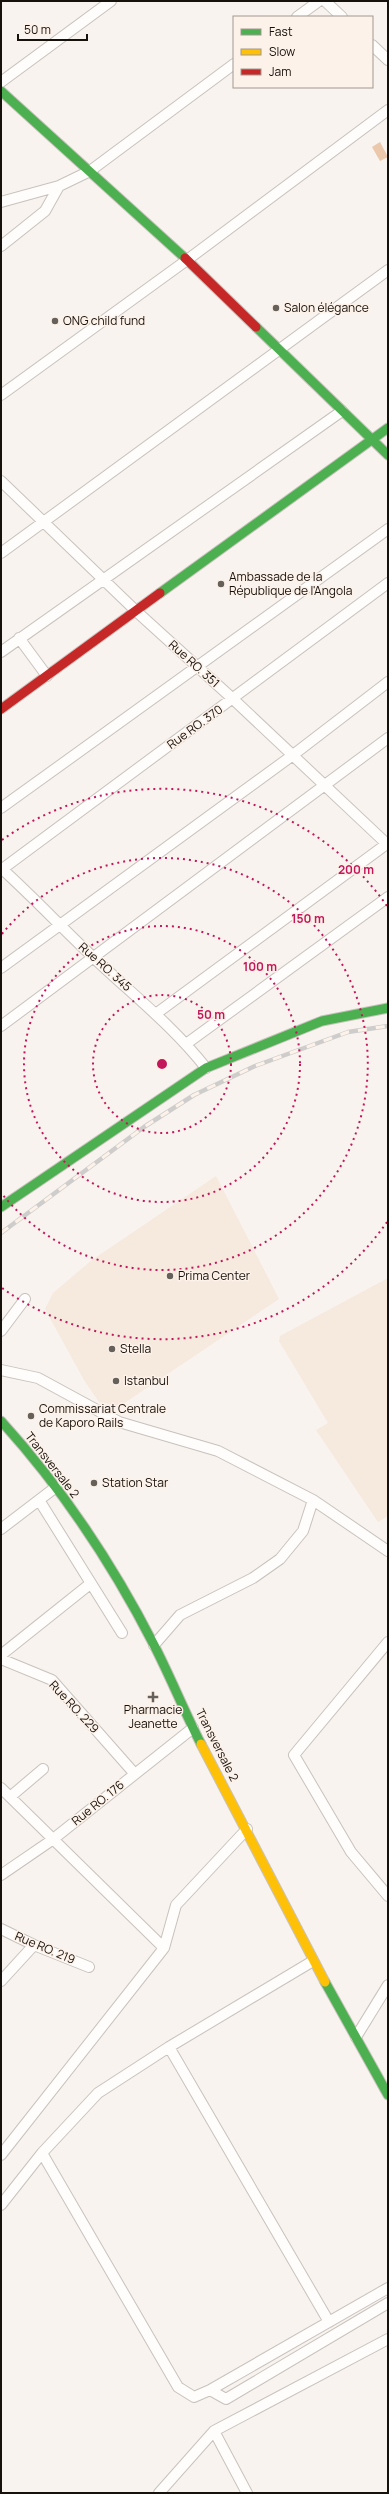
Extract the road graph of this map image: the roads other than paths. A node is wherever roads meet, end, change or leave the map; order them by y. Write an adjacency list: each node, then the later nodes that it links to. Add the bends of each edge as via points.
1 (111, 1): 9 (street)
2 (319, 1): 4 (street)
3 (325, 1): 5 (street)
4 (299, 16)
5 (341, 16)
6 (373, 46): 7 (street)
7 (388, 60)
8 (233, 65): 12 (street)
9 (1, 82)
10 (1, 90): 12 (street)
11 (388, 110): 16 (street)
12 (90, 171): 13 (street); 16 (street)
13 (59, 186): 14 (street); 15 (street, via 45,211)
14 (1, 202)
15 (1, 246)
16 (187, 260): 18 (street); 19 (street)
17 (388, 270): 18 (street)
18 (281, 349): 20 (street); 25 (street)
19 (1, 395)
20 (342, 411): 22 (street); 28 (street)
21 (388, 428): 22 (street)
22 (372, 440): 23 (street); 30 (street)
23 (388, 455)
24 (1, 481): 25 (street, Rue RO. 351)
25 (44, 521): 27 (street); 28 (street, Rue RO. 351)
26 (388, 529): 33 (street)
27 (1, 553)
28 (104, 581): 30 (street, Rue RO. 351); 31 (street)
29 (388, 583): 36 (street, Rue RO. 370)
30 (136, 612): 33 (street, Rue RO. 351); 34 (street)
31 (20, 638): 32 (street); 34 (street)
32 (1, 652)
33 (197, 668): 36 (street, Rue RO. 351); 41 (street)
34 (47, 676): 37 (street)
35 (388, 682): 39 (street)
36 (233, 699): 39 (street, Rue RO. 351); 43 (street, Rue RO. 370)
37 (1, 709)
38 (388, 738): 40 (street)
39 (293, 755): 40 (street, Rue RO. 351); 45 (street)
40 (325, 785): 42 (street, Rue RO. 351); 46 (street)
41 (1, 808)
42 (388, 844): 49 (street)
43 (1, 869): 45 (street, Rue RO. 345)
44 (388, 897): 51 (street)
45 (60, 924): 46 (street, Rue RO. 345); 47 (street)
46 (94, 958): 49 (street, Rue RO. 345); 50 (street)
47 (1, 968)
48 (388, 1008): 52 (street, via 322,1021)
49 (157, 1013): 51 (street, Rue RO. 345)
50 (1, 1026)
51 (186, 1044): 52 (street, Rue RO. 345)
52 (206, 1068): 53 (street)
53 (1, 1207)
54 (25, 1299): 55 (street)
55 (1, 1330)
56 (1, 1370): 60 (street, via 38,1378 119,1422 218,1451)
57 (1, 1421): 58 (street, Transversale 2)
58 (56, 1486): 59 (street); 66 (street, Transversale 2, via 96,1545)
59 (39, 1500): 61 (street); 63 (street)
60 (313, 1500): 62 (street); 66 (street, via 303,1531 280,1559 253,1578 180,1615)
61 (1, 1529)
62 (388, 1551)
63 (90, 1584): 64 (street); 67 (street)
64 (122, 1633)
65 (388, 1642): 76 (street, via 294,1755 350,1852)
66 (154, 1645): 68 (street, Transversale 2)
67 (2, 1660): 70 (street, Rue RO. 229, via 52,1680)
68 (193, 1728): 70 (street, Rue RO. 176); 73 (street, Transversale 2)
69 (43, 1769): 72 (street)
70 (134, 1774): 74 (street, Rue RO. 176)
71 (1, 1788): 72 (street)
72 (10, 1798): 74 (street)
73 (247, 1829): 79 (street, via 176,1905); 80 (street, Transversale 2)
74 (52, 1840): 75 (street, Rue RO. 176); 79 (street)
75 (1, 1876)
76 (388, 1896)
77 (1, 1929): 78 (street, Rue RO. 219)
78 (34, 1945): 81 (street, Rue RO. 219); 82 (street)
79 (164, 1948): 88 (street)
80 (313, 1961): 84 (street, Transversale 2); 85 (street)
81 (89, 1967)
82 (1, 1981)
83 (388, 1985): 84 (street)
84 (356, 2037): 86 (street, Transversale 2)
85 (169, 2047): 87 (street, via 98,2093); 92 (street)
86 (388, 2095)
87 (42, 2153): 89 (street); 94 (street, via 178,2387 194,2397)
88 (1, 2155)
89 (1, 2205)
90 (388, 2288): 92 (street)
91 (388, 2303): 94 (street, via 226,2399)
92 (329, 2322): 94 (street)
93 (388, 2339): 95 (street)
94 (210, 2390)
95 (214, 2431): 96 (street); 97 (street)
96 (159, 2493)
97 (247, 2493)

